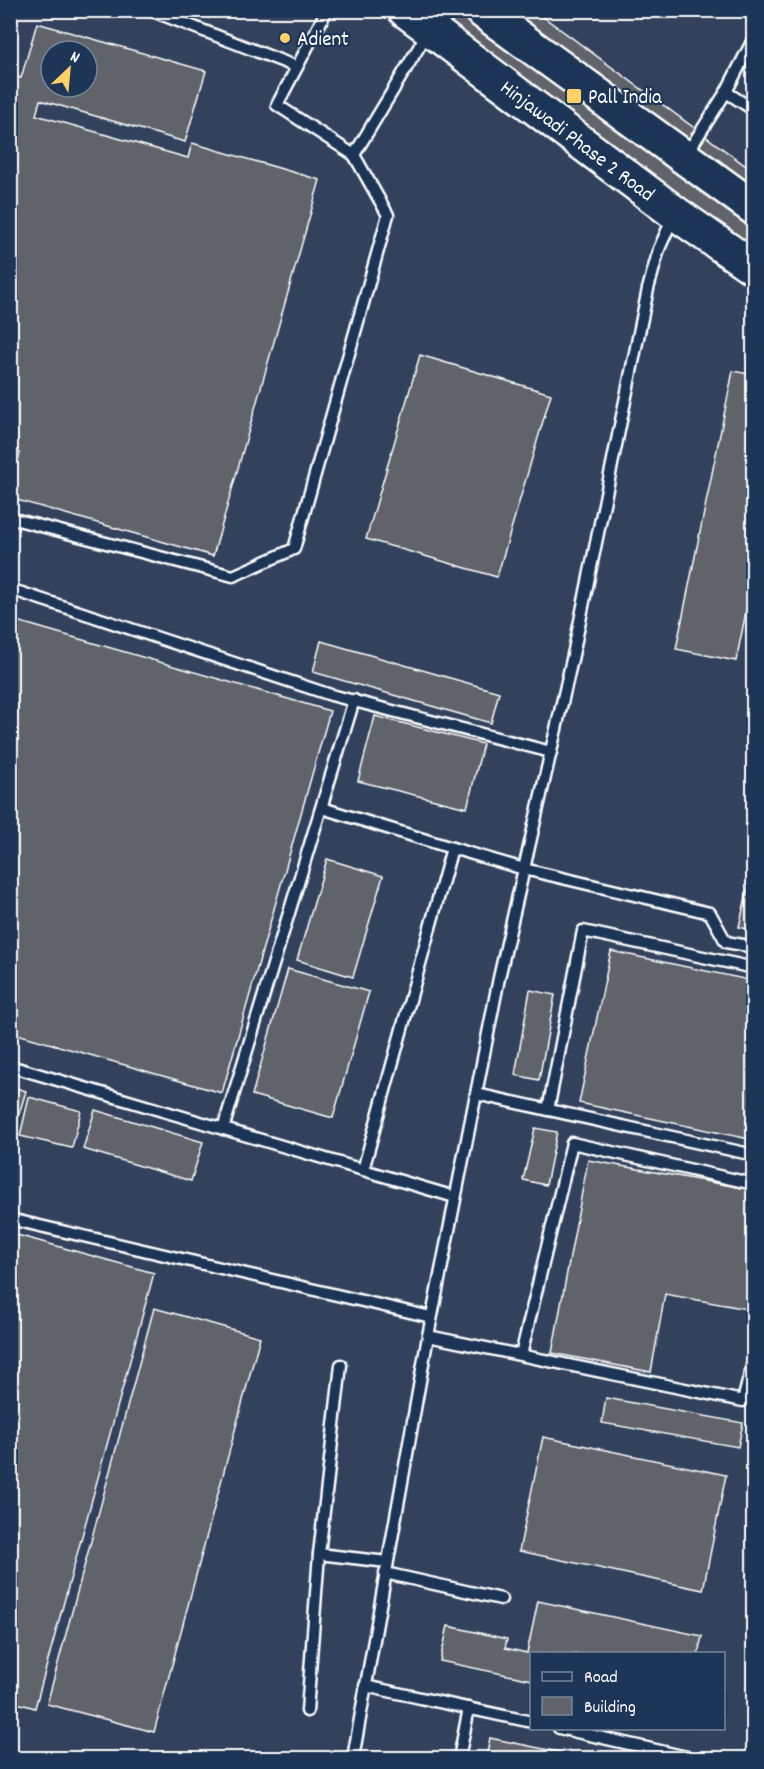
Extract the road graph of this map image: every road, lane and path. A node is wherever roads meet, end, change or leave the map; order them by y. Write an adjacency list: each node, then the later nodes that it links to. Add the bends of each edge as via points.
1 (150, 10): 6 (lane)
2 (327, 10): 6 (lane)
3 (481, 10): 10 (main road)
4 (417, 20): 9 (lane); 12 (main road, Hinjawadi Phase 2 Road)
5 (753, 38): 7 (lane)
6 (297, 67): 9 (lane, via 277,105)
7 (726, 92): 8 (lane); 10 (lane)
8 (753, 110)
9 (354, 155): 14 (lane, via 388,216 294,549 233,576)
10 (684, 157): 11 (main road)
11 (753, 208)
12 (675, 213): 13 (main road, Hinjawadi Phase 2 Road); 17 (lane, via 659,249 648,289)
13 (753, 267)
14 (10, 518)
15 (10, 590): 16 (lane)
16 (354, 700): 17 (lane); 18 (lane)
17 (551, 752): 20 (lane)
18 (322, 808): 19 (lane); 26 (lane)
19 (452, 849): 20 (lane); 28 (lane)
20 (524, 868): 21 (lane, via 710,913 726,942); 24 (lane)
21 (753, 947)
22 (753, 968): 25 (lane, via 583,931)
23 (10, 1066): 26 (lane)
24 (476, 1094): 25 (lane); 30 (lane)
25 (548, 1110): 27 (lane)
26 (223, 1129): 28 (lane)
27 (753, 1155)
28 (363, 1170): 30 (lane)
29 (753, 1184): 34 (lane, via 572,1143)
30 (455, 1197): 32 (lane)
31 (10, 1219): 32 (lane)
32 (431, 1317): 33 (lane)
33 (428, 1336): 34 (lane); 38 (lane)
34 (521, 1355): 35 (lane, via 743,1401)
35 (753, 1358)
36 (341, 1365): 37 (lane)
37 (318, 1554): 38 (lane); 42 (lane)
38 (386, 1568): 39 (lane); 40 (lane)
39 (501, 1599)
40 (365, 1686): 41 (lane); 45 (lane)
41 (469, 1708): 43 (lane); 46 (lane)
42 (307, 1711)
43 (530, 1722)
44 (568, 1730): 47 (lane)
45 (353, 1758)
46 (459, 1758)
47 (691, 1758)

